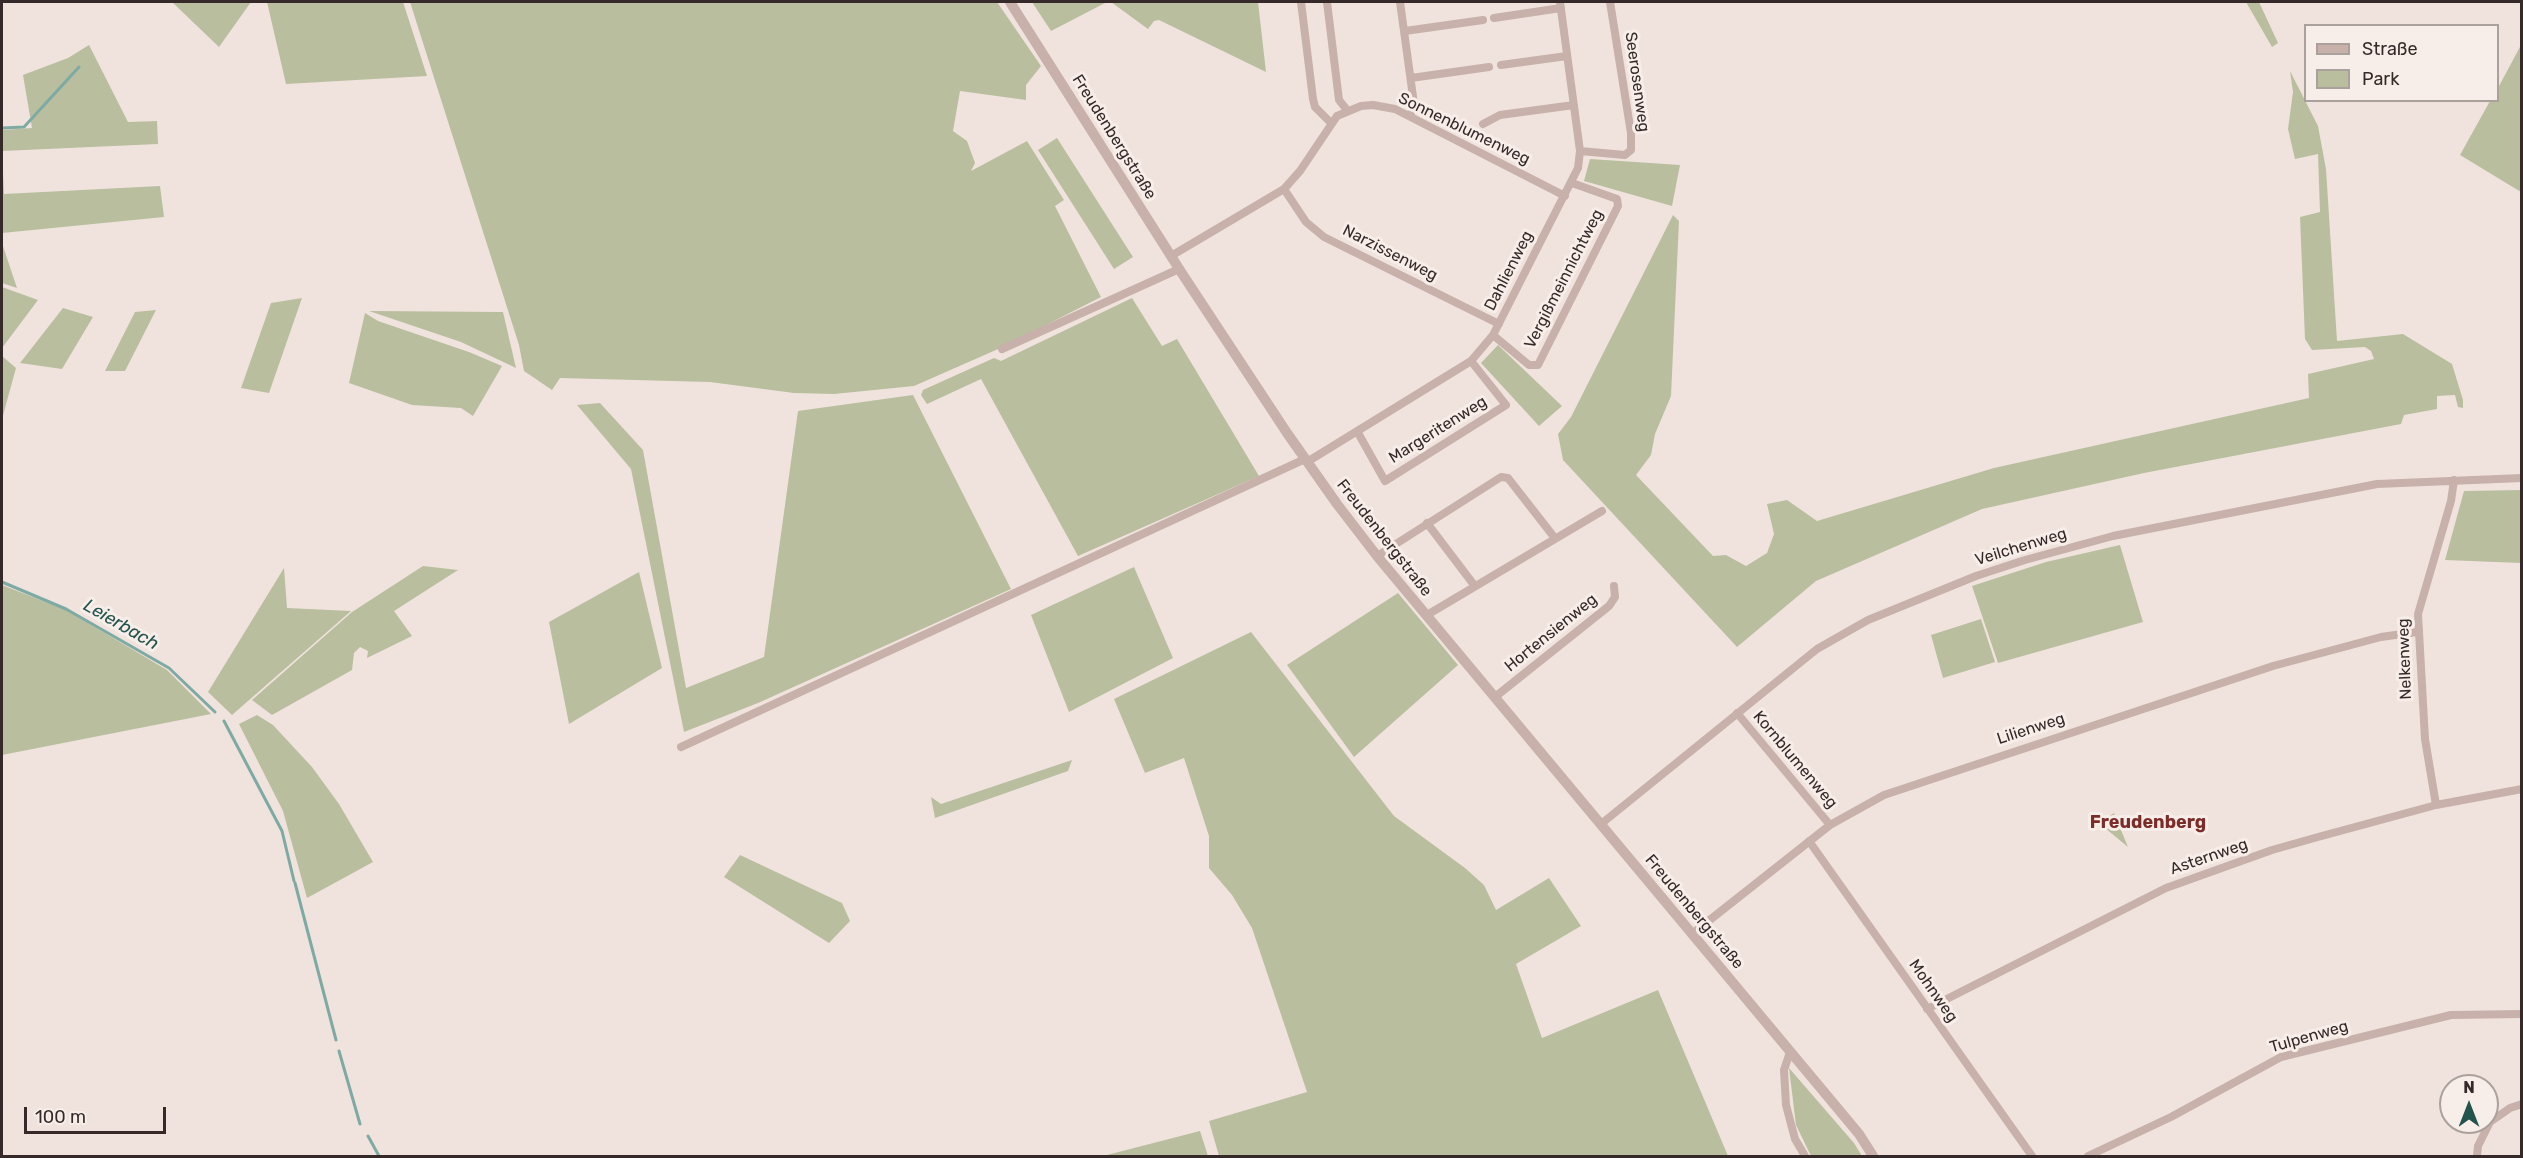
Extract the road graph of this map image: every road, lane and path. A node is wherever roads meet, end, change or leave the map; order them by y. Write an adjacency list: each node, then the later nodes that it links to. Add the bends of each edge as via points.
1 (1010, 2): 23 (street, Freudenbergstraße)
2 (1301, 2): 17 (street, via 1313,99 1315,107)
3 (1326, 2): 15 (street, via 1339,100)
4 (1400, 2): 9 (street)
5 (1610, 2): 19 (street, Seerosenweg, via 1630,150 1625,155)
6 (1560, 5): 7 (street); 10 (street, Dahlienweg)
7 (1494, 18)
8 (1483, 20): 9 (street)
9 (1405, 31): 13 (street)
10 (1566, 56): 11 (street); 14 (street, Dahlienweg)
11 (1501, 65)
12 (1490, 67): 13 (street)
13 (1411, 78): 16 (street, via 1414,104)
14 (1574, 105): 18 (street, via 1500,115); 19 (street, Dahlienweg)
15 (1347, 110): 16 (street, Sonnenblumenweg, via 1373,105); 17 (street)
16 (1410, 116): 22 (street, Sonnenblumenweg)
17 (1331, 123): 21 (street)
18 (1483, 124)
19 (1580, 151): 20 (street, Dahlienweg)
20 (1572, 183): 22 (street, Dahlienweg); 26 (street, Vergißmeinnichtweg, via 1617,199 1618,206 1538,365 1529,365)
21 (1284, 189): 23 (street); 25 (street, Narzissenweg, via 1306,222 1324,237)
22 (1565, 196): 25 (street, Dahlienweg)
23 (1171, 256): 24 (street, Freudenbergstraße)
24 (1179, 269): 27 (street); 30 (street, Freudenbergstraße)
25 (1499, 324): 26 (street, Dahlienweg)
26 (1493, 335): 28 (street, Dahlienweg)
27 (1002, 349)
28 (1471, 361): 29 (street, Dahlienweg); 29 (street, Margeritenweg, via 1506,405 1385,481)
29 (1357, 431): 30 (street, Dahlienweg)
30 (1306, 460): 36 (street, Freudenbergstraße); 43 (street, Dahlienweg)
31 (2522, 478): 32 (street, Veilchenweg)
32 (2454, 480): 40 (street, Nelkenweg, via 2422,593); 42 (street, Veilchenweg, via 2377,484 2113,536 2025,560 1944,588 1841,633)
33 (1602, 511): 35 (street)
34 (1427, 523): 35 (street, via 1505,477); 36 (street); 37 (street)
35 (1554, 537): 37 (street)
36 (1377, 556): 39 (street, Freudenbergstraße)
37 (1474, 585): 39 (street)
38 (1614, 586): 41 (street, Hortensienweg, via 1615,597 1609,606)
39 (1427, 615): 41 (street, Freudenbergstraße)
40 (2417, 632): 45 (street, Nelkenweg, via 2425,739); 47 (street, Lilienweg, via 2381,637 2285,662 2025,746 1884,795)
41 (1495, 697): 46 (street, Freudenbergstraße)
42 (1737, 713): 46 (street, Veilchenweg); 47 (street, Kornblumenweg)
43 (681, 747)
44 (2522, 789): 45 (street, Asternweg)
45 (2436, 805): 50 (street, Asternweg, via 2272,850 2166,888)
46 (1601, 824): 49 (street, Freudenbergstraße)
47 (1830, 825): 48 (street, Lilienweg)
48 (1809, 841): 49 (street, Lilienweg); 50 (street, Mohnweg)
49 (1692, 934): 52 (street, Freudenbergstraße)
50 (1927, 1009): 56 (street, Mohnweg)
51 (2522, 1014): 57 (street, Tulpenweg, via 2451,1015 2281,1057 2171,1117)
52 (1790, 1052): 54 (street, via 1784,1070 1786,1105 1795,1139); 55 (street, Freudenbergstraße)
53 (2522, 1104): 58 (street, via 2490,1122)
54 (1805, 1156)
55 (1873, 1156)
56 (2032, 1156)
57 (2088, 1156)
58 (2477, 1156)

